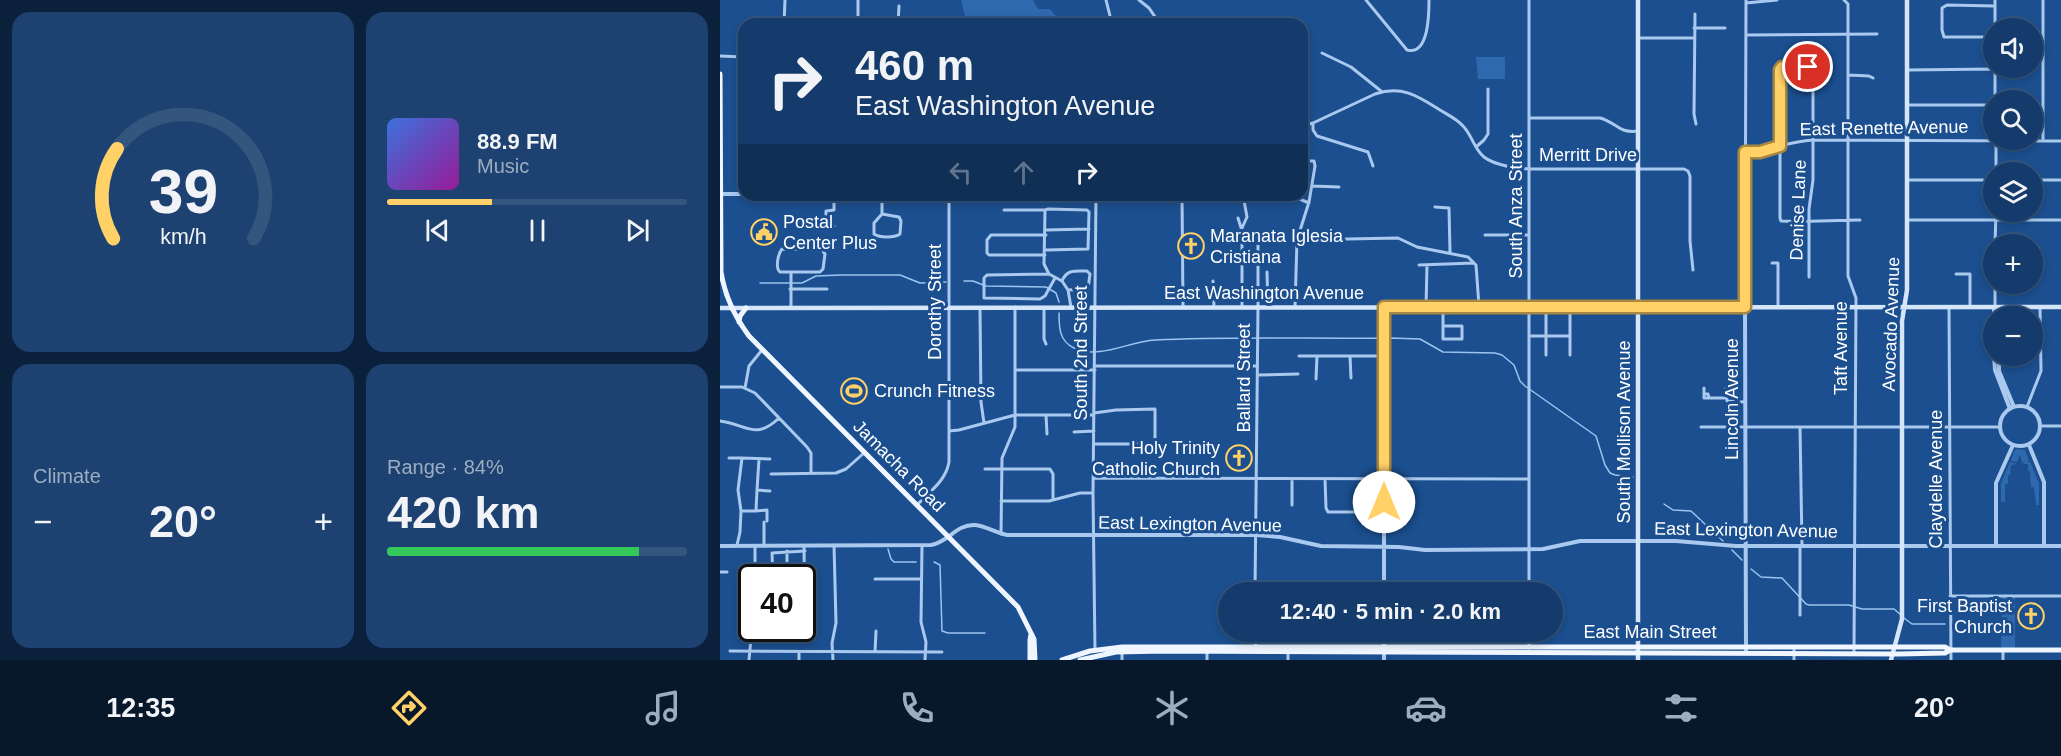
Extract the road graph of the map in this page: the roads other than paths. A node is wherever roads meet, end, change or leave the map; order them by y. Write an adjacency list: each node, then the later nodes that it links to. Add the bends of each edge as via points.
1 (785, 0): 18 (street)
2 (858, 0): 20 (street)
3 (1106, 0): 22 (street)
4 (1138, 0): 23 (street)
5 (1366, 0): 6 (street, via 1407,50 1412,51 1428,30)
6 (1429, 0)
7 (1529, 0): 46 (street, South Anza Street)
8 (1638, 0): 31 (main road, South Mollison Avenue)
9 (1777, 0): 14 (street)
10 (1845, 0): 27 (street, Taft Avenue)
11 (1907, 0): 37 (main road, Avocado Avenue)
12 (1995, 0): 16 (street)
13 (2043, 0): 42 (street)
14 (1746, 2): 29 (street, Lincoln Avenue)
15 (899, 6): 21 (street)
16 (1995, 6): 24 (street); 30 (street, via 1942,8 1944,37)
17 (1695, 14): 25 (street)
18 (784, 18): 19 (street)
19 (827, 18)
20 (858, 18)
21 (898, 18)
22 (1110, 18)
23 (1156, 18)
24 (1995, 18)
25 (1694, 28): 26 (street); 32 (street)
26 (1725, 28)
27 (1848, 33): 28 (street); 29 (street); 39 (street, Taft Avenue)
28 (1877, 34)
29 (1746, 35): 59 (street, Lincoln Avenue)
30 (1983, 37)
31 (1638, 38): 32 (street); 50 (main road, South Mollison Avenue)
32 (1694, 38): 49 (street)
33 (1322, 53): 43 (street, via 1351,66)
34 (720, 56): 35 (street)
35 (738, 57)
36 (1983, 68): 37 (street)
37 (1907, 70): 44 (main road, Avocado Avenue)
38 (720, 74): 70 (main road, Jamacha Road)
39 (1848, 75): 40 (street); 52 (street, Taft Avenue)
40 (1873, 78)
41 (1488, 89): 58 (street, via 1488,134)
42 (2043, 90)
43 (1382, 92): 47 (street, Merritt Drive); 58 (street, Merritt Drive, via 1402,91 1417,96 1463,126)
44 (1907, 105): 45 (street); 54 (main road, Avocado Avenue)
45 (1983, 105)
46 (1529, 118): 50 (street, via 1600,118 1623,131); 62 (street, South Anza Street)
47 (1313, 123): 48 (street, Merritt Drive); 61 (street, via 1317,136 1368,152)
48 (1308, 124)
49 (1696, 124)
50 (1638, 131): 63 (main road, South Mollison Avenue)
51 (1814, 140): 52 (street, East Renette Avenue); 57 (street, East Renette Avenue); 57 (street, Denise Lane, via 1813,73 1810,67 1782,67); 85 (street, Denise Lane)
52 (1847, 140): 54 (street, East Renette Avenue); 86 (street, Taft Avenue)
53 (1983, 140): 54 (street, East Renette Avenue)
54 (1907, 141): 64 (main road, Avocado Avenue)
55 (2043, 141): 56 (street, East Renette Avenue)
56 (2061, 141)
57 (1780, 146): 59 (street, East Renette Avenue); 85 (street, via 1781,221)
58 (1476, 147): 62 (street, Merritt Drive, via 1494,162)
59 (1745, 152): 139 (street, Lincoln Avenue)
60 (1308, 160): 68 (street, via 1314,161)
61 (1372, 166)
62 (1529, 168): 63 (street, Merritt Drive); 98 (street, South Anza Street)
63 (1638, 168): 108 (street, Merritt Drive, via 1684,168 1689,173); 138 (main road, South Mollison Avenue)
64 (1907, 180): 65 (street); 88 (main road, Avocado Avenue)
65 (1983, 180)
66 (2043, 180): 67 (street)
67 (2061, 180)
68 (1312, 186): 69 (street); 79 (street)
69 (1339, 187)
70 (721, 194): 71 (street); 149 (main road, Jamacha Road, via 721,272)
71 (738, 194)
72 (834, 201): 92 (street, via 834,210 826,211 826,226)
73 (882, 201): 83 (street)
74 (949, 201): 122 (street, Dorothy Street)
75 (1096, 201): 127 (street, South 2nd Street)
76 (1182, 201): 128 (street)
77 (1244, 201): 95 (street, Ballard Street, via 1247,216)
78 (1304, 201): 79 (street)
79 (1309, 203): 100 (street)
80 (1435, 207): 102 (street, via 1449,208)
81 (1004, 210): 82 (street)
82 (1045, 210): 93 (street, via 1085,209 1089,212); 94 (street)
83 (882, 214): 83 (street, via 874,223 874,234 900,234 900,218)
84 (1238, 218): 95 (street)
85 (1809, 220): 86 (street); 113 (street, Denise Lane)
86 (1848, 220): 87 (street); 141 (street, Taft Avenue, via 1848,276)
87 (1860, 220)
88 (1907, 220): 89 (street); 142 (main road, Avocado Avenue)
89 (1983, 220)
90 (2043, 220): 91 (street)
91 (2061, 220)
92 (834, 226)
93 (1089, 229): 94 (street); 101 (street, via 1089,247 1085,249)
94 (1046, 230): 96 (street)
95 (1242, 230): 130 (street, Ballard Street)
96 (1046, 235): 101 (street); 103 (street, via 987,237 989,255)
97 (1485, 235): 98 (street)
98 (1529, 235): 137 (street, South Anza Street)
99 (1258, 237): 131 (street, Ballard Street)
100 (1297, 240): 102 (street, via 1398,238 1417,247); 133 (street)
101 (1046, 250): 103 (street)
102 (1450, 252): 104 (street, via 1471,258)
103 (1045, 255): 111 (street)
104 (1474, 263): 107 (street); 120 (street)
105 (1772, 263): 140 (street, via 1778,264)
106 (1419, 265): 107 (street)
107 (1427, 265): 135 (street)
108 (1693, 270)
109 (1267, 272): 132 (street)
110 (791, 273): 110 (street, via 822,271 825,251 782,249 778,271); 117 (street)
111 (1048, 274): 114 (street); 114 (street, via 987,275 984,297 1040,299)
112 (1956, 274): 144 (street, via 1970,274)
113 (1809, 277)
114 (1054, 278): 115 (street)
115 (1062, 281): 119 (street); 119 (street, via 1069,271 1089,272 1088,289)
116 (1213, 281): 129 (street)
117 (791, 285): 118 (street); 121 (street)
118 (827, 289)
119 (1068, 291): 126 (street)
120 (1479, 306): 136 (main road, East Washington Avenue); 137 (main road, East Washington Avenue)
121 (790, 307): 122 (main road, East Washington Avenue); 150 (main road, East Washington Avenue)
122 (949, 307): 123 (main road, East Washington Avenue); 199 (street, Dorothy Street)
123 (980, 307): 124 (main road, East Washington Avenue); 189 (street)
124 (1015, 307): 125 (main road, East Washington Avenue); 171 (street)
125 (1044, 307): 126 (main road, East Washington Avenue); 158 (street)
126 (1071, 307): 127 (main road, East Washington Avenue)
127 (1094, 307): 128 (main road, East Washington Avenue); 170 (street, South 2nd Street)
128 (1183, 307): 129 (main road, East Washington Avenue)
129 (1214, 307): 130 (main road, East Washington Avenue)
130 (1242, 307): 131 (main road, East Washington Avenue)
131 (1258, 307): 132 (main road, East Washington Avenue); 166 (street, Ballard Street)
132 (1268, 307): 133 (main road, East Washington Avenue)
133 (1295, 307): 134 (main road, East Washington Avenue)
134 (1384, 307): 135 (main road, East Washington Avenue); 164 (street)
135 (1426, 307): 136 (main road, East Washington Avenue)
136 (1443, 307): 154 (street)
137 (1529, 307): 138 (main road, East Washington Avenue); 155 (street, South Anza Street)
138 (1638, 307): 139 (main road, East Washington Avenue); 235 (main road, South Mollison Avenue)
139 (1745, 307): 140 (main road, East Washington Avenue); 181 (street, Lincoln Avenue)
140 (1778, 307): 141 (main road, East Washington Avenue)
141 (1856, 307): 142 (main road, East Washington Avenue); 195 (street, Taft Avenue)
142 (1904, 307): 143 (main road, East Washington Avenue); 196 (main road, Avocado Avenue)
143 (1949, 307): 144 (main road, East Washington Avenue); 190 (street, Claydelle Avenue)
144 (1970, 307): 145 (main road, East Washington Avenue)
145 (1983, 307)
146 (2043, 307): 147 (main road, East Washington Avenue)
147 (2061, 307)
148 (720, 308): 149 (main road, East Washington Avenue)
149 (731, 308): 150 (main road, East Washington Avenue); 153 (main road, Jamacha Road)
150 (746, 308): 153 (main road)
151 (1546, 314): 156 (street)
152 (1570, 314): 157 (street)
153 (739, 322): 159 (main road, Jamacha Road)
154 (1443, 326): 154 (street, via 1443,339 1462,339 1462,326)
155 (1529, 336): 156 (street); 219 (street, South Anza Street)
156 (1546, 336): 157 (street); 160 (street)
157 (1570, 336): 165 (street)
158 (1046, 344)
159 (763, 350): 177 (street, via 749,366); 206 (main road, Jamacha Road)
160 (1546, 355)
161 (1299, 356): 162 (street)
162 (1317, 356): 163 (street); 175 (street)
163 (1350, 356): 164 (street); 174 (street)
164 (1384, 356): 218 (street)
165 (1570, 356)
166 (1257, 366): 170 (street); 172 (street, Ballard Street)
167 (1995, 366): 183 (street)
168 (1999, 366): 183 (street)
169 (2041, 366): 182 (street)
170 (1095, 368): 171 (street); 184 (street, South 2nd Street)
171 (1015, 370): 186 (street)
172 (1257, 375): 173 (street); 216 (street, Ballard Street)
173 (1298, 375)
174 (1351, 378)
175 (1316, 379)
176 (720, 387): 177 (street)
177 (745, 388): 187 (street)
178 (1704, 388): 180 (street, via 1704,399)
179 (1726, 388): 180 (street)
180 (1726, 398): 181 (street, via 1728,402)
181 (1745, 402): 193 (street, Lincoln Avenue)
182 (2027, 407): 183 (street); 191 (street, via 2037,415)
183 (2012, 408): 197 (street, via 2003,416)
184 (1094, 414): 185 (street); 200 (street, South 2nd Street); 203 (street, via 1155,410 1155,444)
185 (1046, 415): 186 (street); 202 (street)
186 (1015, 416): 189 (street); 212 (street)
187 (779, 418): 188 (street, via 756,431); 213 (street, via 811,453)
188 (720, 421)
189 (984, 423): 199 (street)
190 (1949, 426): 196 (street); 197 (street); 247 (street, Claydelle Avenue)
191 (2040, 426): 192 (street); 205 (street)
192 (2061, 426)
193 (1745, 427): 194 (street); 198 (street); 243 (street, Lincoln Avenue)
194 (1800, 427): 195 (street); 244 (street)
195 (1855, 427): 196 (street); 245 (street, Taft Avenue)
196 (1902, 427): 246 (main road, Avocado Avenue)
197 (2000, 427): 204 (street, via 2004,439)
198 (1701, 428)
199 (949, 431): 226 (street, Dorothy Street, via 948,470)
200 (1094, 431): 201 (street); 203 (street, South 2nd Street)
201 (1074, 432)
202 (1047, 434)
203 (1094, 444): 215 (street, South 2nd Street)
204 (2013, 445): 205 (street); 248 (street, via 1996,483)
205 (2029, 445): 249 (street, via 2043,482)
206 (865, 452): 213 (street, via 840,472); 226 (main road, Jamacha Road)
207 (729, 458): 208 (street)
208 (742, 458): 209 (street); 228 (street, via 738,490)
209 (759, 459): 210 (street); 221 (street)
210 (770, 459)
211 (986, 469): 212 (street)
212 (1001, 469): 224 (street, via 1051,470); 225 (street)
213 (811, 473): 214 (street)
214 (771, 474)
215 (1094, 478): 216 (street); 223 (street, South 2nd Street)
216 (1257, 478): 220 (street); 233 (street, Ballard Street)
217 (1325, 478): 218 (street); 220 (street); 230 (street, via 1326,508 1330,513)
218 (1384, 478): 219 (street); 230 (street)
219 (1529, 478): 252 (street, South Anza Street)
220 (1292, 479): 227 (street)
221 (757, 490): 222 (street); 229 (street)
222 (770, 491)
223 (1093, 493): 224 (street); 232 (street, South 2nd Street)
224 (1053, 500): 225 (street)
225 (1001, 501): 231 (street)
226 (917, 505): 234 (main road, Jamacha Road)
227 (1292, 505)
228 (741, 511): 229 (street); 236 (street)
229 (756, 511): 241 (street, via 767,510)
230 (1384, 512): 251 (street)
231 (1001, 534): 232 (street, East Lexington Avenue); 234 (street, East Lexington Avenue, via 977,525 960,527)
232 (1093, 535): 233 (street, East Lexington Avenue); 294 (street, South 2nd Street)
233 (1256, 535): 251 (street, East Lexington Avenue, via 1321,546); 263 (street, Ballard Street)
234 (948, 537): 238 (street, East Lexington Avenue, via 939,544); 270 (main road, Jamacha Road, via 1018,607)
235 (1637, 541): 243 (street, East Lexington Avenue); 252 (street, East Lexington Avenue, via 1580,541); 281 (main road, South Mollison Avenue)
236 (737, 545): 239 (street, East Lexington Avenue); 240 (street, East Lexington Avenue)
237 (834, 545): 238 (street, East Lexington Avenue); 242 (street, East Lexington Avenue); 290 (street)
238 (922, 545): 262 (street)
239 (720, 546)
240 (755, 546): 241 (street, East Lexington Avenue); 255 (street)
241 (764, 546): 242 (street, East Lexington Avenue)
242 (804, 546): 254 (street)
243 (1746, 546): 244 (street, East Lexington Avenue); 282 (street, Lincoln Avenue)
244 (1801, 546): 245 (street, East Lexington Avenue); 268 (street)
245 (1854, 546): 246 (street, East Lexington Avenue); 283 (street, Taft Avenue)
246 (1902, 546): 247 (street, East Lexington Avenue); 296 (main road, Avocado Avenue, via 1902,619)
247 (1950, 546): 248 (street, East Lexington Avenue); 266 (street, Claydelle Avenue)
248 (1996, 546): 249 (street, East Lexington Avenue)
249 (2044, 546): 250 (street, East Lexington Avenue)
250 (2061, 546)
251 (1384, 547): 252 (street, East Lexington Avenue); 264 (street)
252 (1529, 549): 265 (street, South Anza Street)
253 (787, 551): 254 (street); 256 (street, via 772,553); 257 (street)
254 (805, 551): 258 (street)
255 (755, 564)
256 (772, 564)
257 (787, 564)
258 (805, 564)
259 (720, 572): 260 (street)
260 (727, 572)
261 (875, 579): 262 (street)
262 (921, 579): 292 (street)
263 (1255, 582)
264 (1384, 582)
265 (1529, 582)
266 (1950, 596): 267 (street); 284 (street, Claydelle Avenue)
267 (2061, 596)
268 (1800, 615)
269 (876, 631): 291 (street)
270 (1031, 634): 301 (main road, Jamacha Road); 302 (main road, Jamacha Road, via 1035,639)
271 (751, 642): 288 (street)
272 (1256, 642): 275 (street)
273 (1384, 642): 279 (street)
274 (1529, 642): 280 (street)
275 (1256, 649): 277 (main road, East Main Street); 278 (main road, East Main Street)
276 (1122, 650): 277 (main road, East Main Street); 294 (main road, East Main Street); 305 (street)
277 (1207, 650): 306 (street)
278 (1288, 650): 279 (main road, East Main Street); 307 (street)
279 (1384, 650): 280 (main road, East Main Street); 308 (street)
280 (1529, 650): 281 (main road, East Main Street)
281 (1638, 650): 282 (main road, East Main Street); 309 (main road, South Mollison Avenue)
282 (1746, 650): 295 (main road, East Main Street)
283 (1855, 650): 295 (main road, East Main Street); 296 (main road, East Main Street)
284 (1950, 650): 285 (main road, East Main Street); 296 (main road, East Main Street); 310 (street, Claydelle Avenue)
285 (2003, 650): 286 (main road, East Main Street); 311 (street)
286 (2061, 650)
287 (730, 651): 288 (street)
288 (750, 651): 289 (street); 297 (street)
289 (799, 652): 290 (street); 298 (street)
290 (833, 652): 291 (street); 299 (street)
291 (875, 652): 292 (street)
292 (926, 652): 293 (street); 300 (street)
293 (942, 652)
294 (1095, 653): 303 (main road, East Main Street); 304 (main road, East Main Street)
295 (1794, 654)
296 (1892, 654)
297 (749, 660)
298 (799, 660)
299 (833, 660)
300 (926, 660)
301 (1030, 660)
302 (1035, 660)
303 (1062, 660)
304 (1080, 660)
305 (1122, 660)
306 (1207, 660)
307 (1288, 660)
308 (1384, 660)
309 (1638, 660)
310 (1951, 660)
311 (2003, 660)

